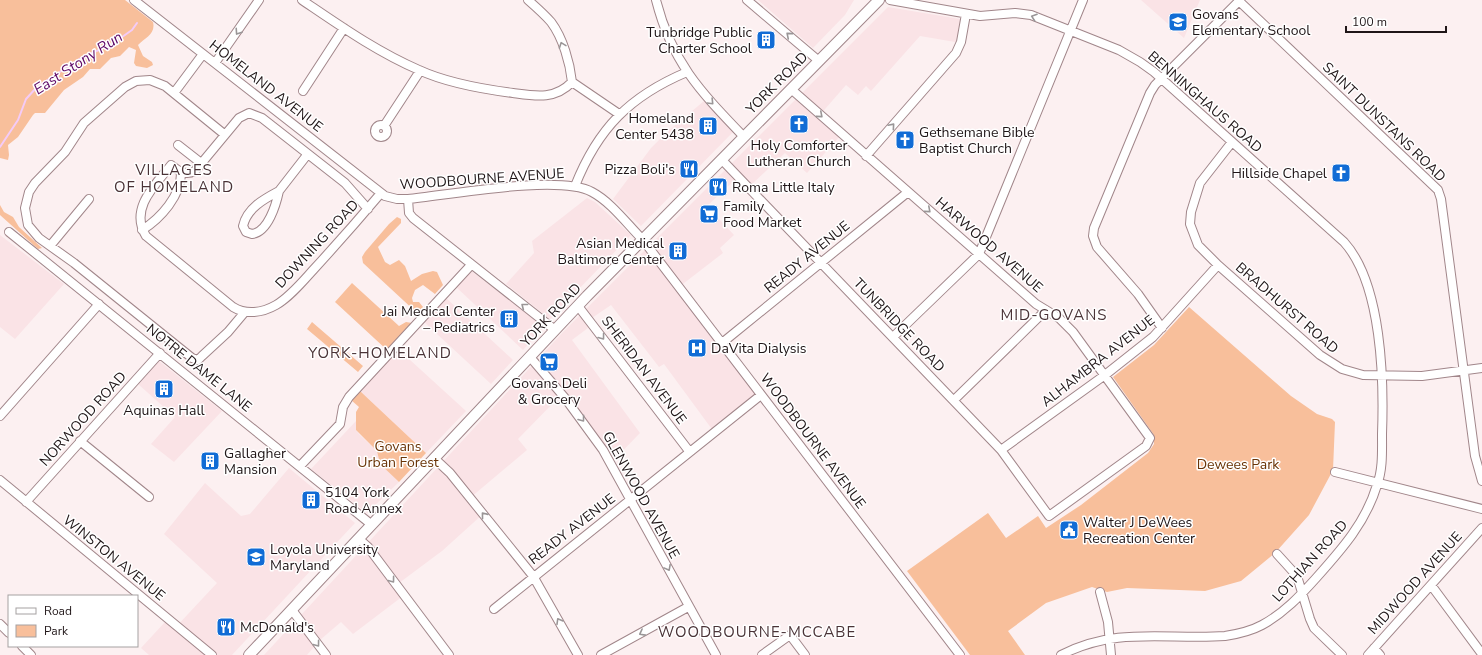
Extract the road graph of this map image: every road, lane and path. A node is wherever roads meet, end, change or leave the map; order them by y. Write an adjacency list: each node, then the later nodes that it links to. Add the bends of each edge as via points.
1 (134, 0): 14 (street, HOMELAND AVENUE)
2 (259, 0): 16 (street, one-way to 16)
3 (302, 0): 12 (street)
4 (528, 0): 20 (street, one-way to 4, via 569,65 556,32 551,23)
5 (656, 0): 18 (street, via 669,41)
6 (879, 0): 15 (main road, YORK ROAD)
7 (890, 0): 11 (street, BENNINGHAUS ROAD)
8 (1083, 0): 13 (street)
9 (749, 1): 15 (street, one-way to 9)
10 (1239, 1): 19 (street); 61 (street, SAINT DUNSTANS ROAD, via 1438,190)
11 (966, 14): 13 (street, BENNINGHAUS ROAD, one-way to 11, via 1024,14); 31 (street, one-way to 11, via 956,52 961,42)
12 (344, 28): 17 (street); 22 (street)
13 (1071, 31): 19 (street, BENNINGHAUS ROAD, via 1129,55); 46 (street)
14 (203, 54): 16 (street, HOMELAND AVENUE); 23 (street)
15 (819, 60): 21 (main road, YORK ROAD)
16 (215, 63): 38 (street, HOMELAND AVENUE)
17 (420, 71): 20 (street, via 468,86 522,94 559,93); 25 (street)
18 (687, 72): 24 (street, via 655,87); 27 (street, one-way to 27, via 705,96)
19 (1161, 79): 28 (street, BENNINGHAUS ROAD); 54 (street, via 1150,93 1096,220 1093,236 1097,247 1138,294)
20 (572, 82): 24 (street)
21 (791, 89): 27 (main road, YORK ROAD); 31 (street, HARWOOD AVENUE, one-way to 31)
22 (303, 91)
23 (174, 93): 26 (street); 45 (street, via 157,82 143,79 125,88 84,123 65,152 35,182 26,200 25,213 32,231)
24 (619, 114): 35 (street, via 593,147)
25 (384, 126)
26 (224, 134): 30 (street, via 242,116 252,113 262,118); 33 (street)
27 (744, 137): 32 (main road, YORK ROAD)
28 (1232, 142): 49 (street, via 1200,183 1191,212 1190,224 1198,245); 63 (street, BENNINGHAUS ROAD, via 1344,242 1354,254 1369,290)
29 (178, 145): 33 (street)
30 (307, 155): 36 (street); 41 (street, via 348,186 358,201)
31 (866, 156): 37 (street, HARWOOD AVENUE)
32 (722, 160): 44 (main road, YORK ROAD); 47 (street, TUNBRIDGE ROAD)
33 (201, 163): 34 (street, via 192,172)
34 (181, 172): 42 (street, via 181,182 175,195 157,218); 42 (street, via 171,165 150,191 140,213)
35 (575, 186): 40 (street, WOODBOURNE AVENUE, via 519,186); 44 (street, WOODBOURNE AVENUE, via 593,192)
36 (279, 192): 36 (street, via 250,211 243,226 246,232 252,234 260,231 270,217)
37 (908, 192): 46 (street, HARWOOD AVENUE, one-way to 46); 47 (street, READY AVENUE)
38 (381, 193): 40 (street, WOODBOURNE AVENUE); 41 (street, DOWNING ROAD)
39 (89, 198): 45 (street)
40 (408, 199): 48 (street, via 409,213 413,218)
41 (368, 209): 53 (street, DOWNING ROAD, via 282,301 265,309)
42 (142, 230): 53 (street, via 161,249 232,307)
43 (9, 232): 50 (street, NOTRE DAME LANE)
44 (642, 240): 51 (main road, YORK ROAD); 57 (street, WOODBOURNE AVENUE)
45 (50, 246): 53 (street, via 192,358 198,360)
46 (979, 254): 52 (street, HARWOOD AVENUE); 56 (street)
47 (820, 263): 56 (street, TUNBRIDGE ROAD); 57 (street, READY AVENUE)
48 (471, 265): 55 (street, one-way to 48); 71 (street, via 349,398 343,407 340,424)
49 (1218, 265): 54 (street, ALHAMBRA AVENUE); 63 (street, BRADHURST ROAD, via 1334,366 1363,375)
50 (99, 304): 58 (street, NOTRE DAME LANE); 66 (street)
51 (578, 306): 55 (main road, YORK ROAD); 69 (street, SHERIDAN AVENUE, one-way to 69)
52 (1046, 310): 62 (street, HARWOOD AVENUE, via 1068,326); 65 (street)
53 (244, 313)
54 (1162, 328): 62 (street, ALHAMBRA AVENUE)
55 (555, 330): 59 (main road, YORK ROAD)
56 (893, 338): 65 (street, TUNBRIDGE ROAD)
57 (722, 343): 64 (street, WOODBOURNE AVENUE)
58 (160, 353): 67 (street, NORWOOD ROAD); 71 (street, NOTRE DAME LANE)
59 (530, 357): 70 (main road, YORK ROAD); 77 (street, GLENWOOD AVENUE, one-way to 77, via 554,383 590,431)
60 (1482, 368): 61 (street, BRADHURST ROAD)
61 (1463, 372): 63 (street, BRADHURST ROAD, via 1422,376); 74 (street, SAINT DUNSTANS ROAD, via 1475,456)
62 (1105, 375): 68 (street, ALHAMBRA AVENUE); 80 (street, HARWOOD AVENUE, via 1150,438 1146,446)
63 (1382, 375): 75 (street, LOTHIAN ROAD, via 1382,459)
64 (761, 395): 69 (street, READY AVENUE); 108 (street, WOODBOURNE AVENUE)
65 (954, 400): 68 (street, TUNBRIDGE ROAD)
66 (0, 416)
67 (80, 441): 76 (street); 78 (street, NORWOOD ROAD)
68 (1001, 450): 80 (street, TUNBRIDGE ROAD)
69 (689, 451): 77 (street, READY AVENUE)
70 (435, 458): 81 (main road, YORK ROAD); 85 (street, one-way to 70)
71 (300, 466): 81 (street, NOTRE DAME LANE)
72 (1335, 472): 75 (street)
73 (0, 480): 78 (street, WINSTON AVENUE)
74 (1482, 481)
75 (1378, 484): 79 (street); 88 (street, LOTHIAN ROAD, via 1366,514 1350,539)
76 (150, 497)
77 (630, 501): 85 (street, READY AVENUE); 89 (street, GLENWOOD AVENUE, one-way to 89)
78 (26, 502): 99 (street, WINSTON AVENUE)
79 (1482, 509)
80 (1049, 516)
81 (372, 525): 83 (main road, YORK ROAD)
82 (1482, 528): 86 (street, MIDWOOD AVENUE)
83 (359, 539): 91 (main road, YORK ROAD); 102 (street, one-way to 102)
84 (1277, 554): 88 (street, via 1297,576)
85 (533, 576): 90 (street, READY AVENUE); 103 (street, one-way to 85)
86 (1431, 585): 96 (street, MIDWOOD AVENUE); 97 (street)
87 (1100, 592): 94 (street)
88 (1303, 592): 94 (street, LOTHIAN ROAD, via 1274,618 1261,626 1236,634 1216,637); 111 (street, via 1314,628)
89 (688, 607): 104 (street, one-way to 104); 105 (street, GLENWOOD AVENUE)
90 (494, 609)
91 (292, 610): 100 (main road, YORK ROAD); 101 (street, one-way to 101)
92 (0, 624): 93 (street)
93 (8, 632)
94 (1110, 637): 109 (street, LOTHIAN ROAD); 110 (street)
95 (23, 647): 98 (street)
96 (1374, 648): 112 (street, MIDWOOD AVENUE); 113 (street)
97 (1482, 654)
98 (31, 655)
99 (212, 655)
100 (249, 655)
101 (326, 655)
102 (449, 655)
103 (578, 655)
104 (601, 655)
105 (716, 655)
106 (762, 655): 107 (street, via 790,635)
107 (805, 655)
108 (960, 655)
109 (1061, 655)
110 (1111, 655)
111 (1342, 655)
112 (1368, 655)
113 (1380, 655)

